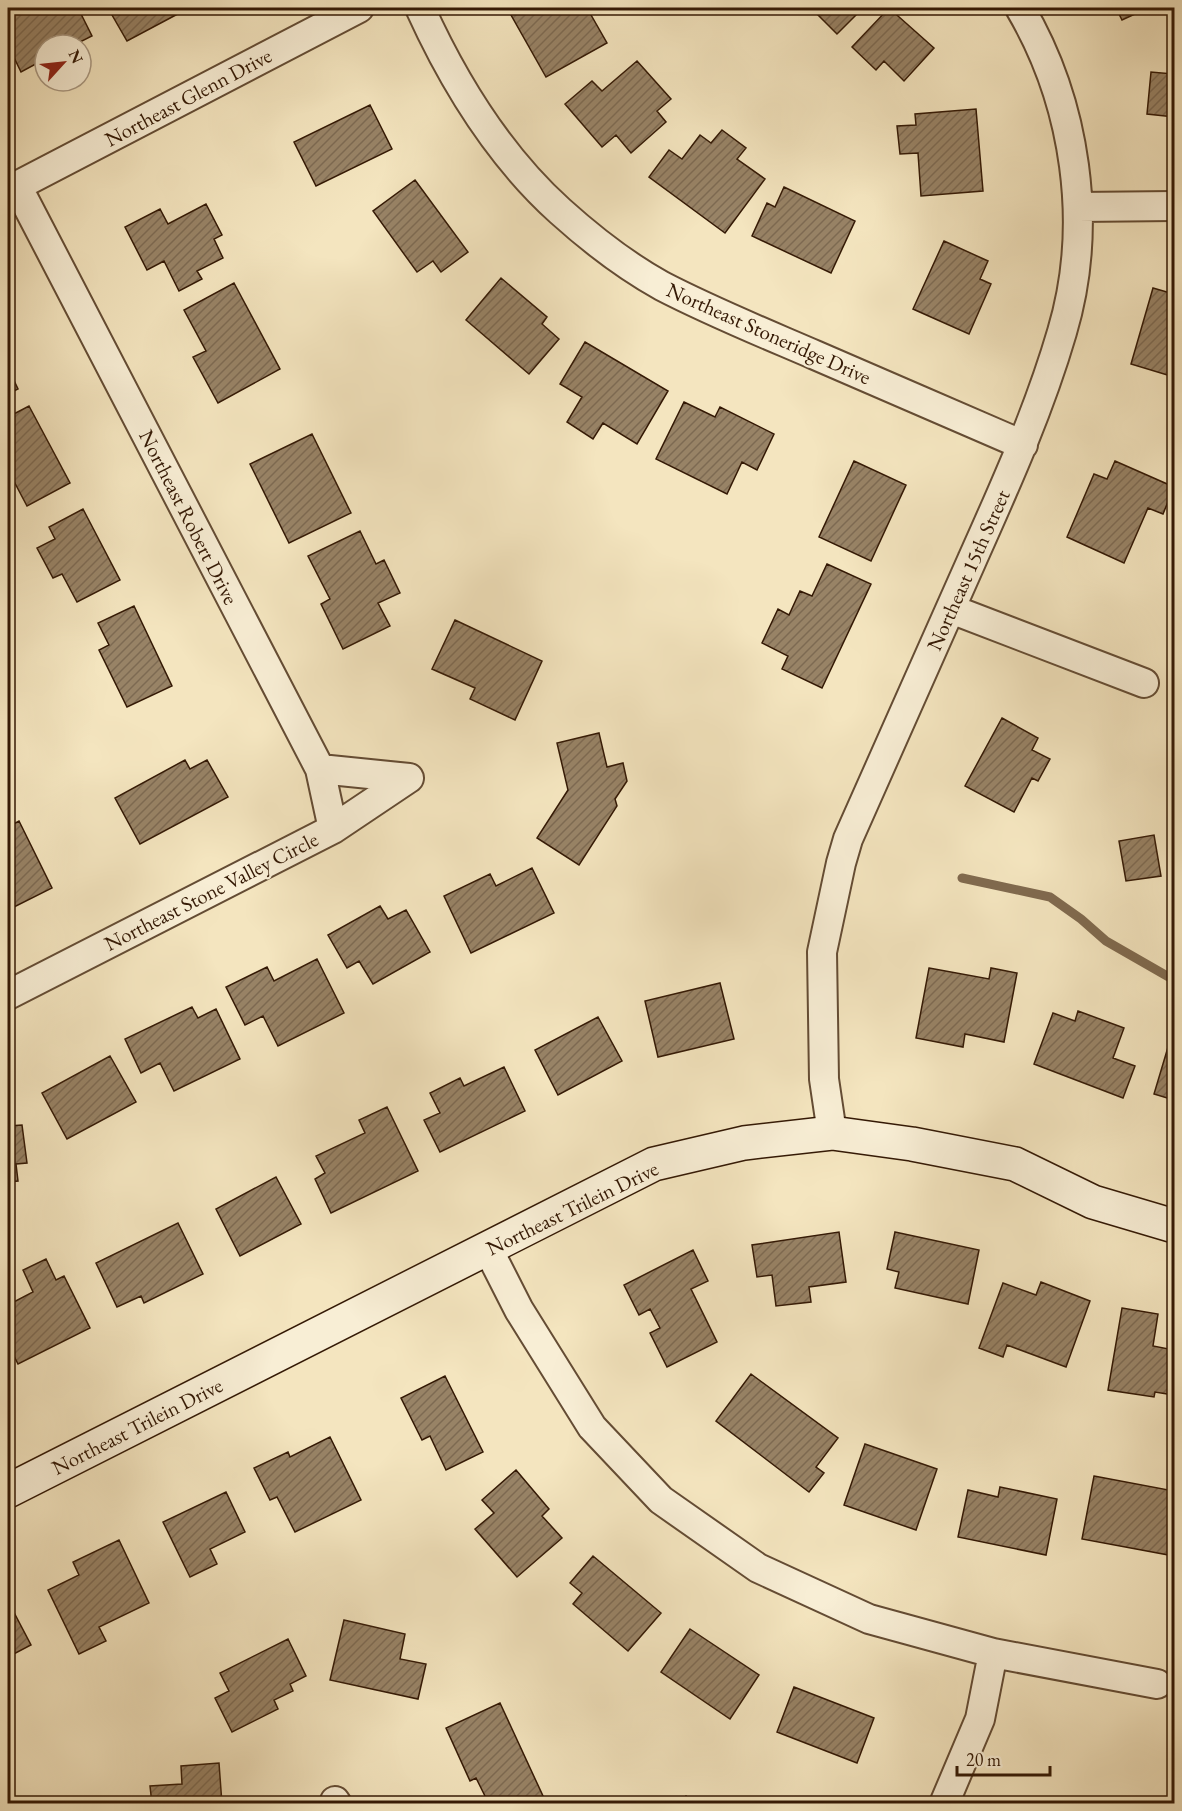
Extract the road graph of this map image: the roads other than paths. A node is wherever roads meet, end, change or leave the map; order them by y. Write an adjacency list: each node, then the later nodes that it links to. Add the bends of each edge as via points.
1 (359, 8): 4 (street, Northeast Glenn Drive)
2 (420, 8): 7 (street, Northeast Stoneridge Drive, via 473,109 515,164 559,210 608,251 661,285 718,314)
3 (1020, 8): 6 (street, Northeast 15th Street, via 1045,58 1063,111)
4 (17, 186): 10 (street, Northeast Robert Drive)
5 (1174, 206): 6 (street)
6 (1078, 207): 7 (street, Northeast 15th Street, via 1073,278 1062,331)
7 (1023, 444): 8 (street, Northeast 15th Street)
8 (951, 609): 9 (street); 13 (street, Northeast 15th Street, via 848,839 841,863 822,952 824,1079)
9 (1144, 683)
10 (320, 769): 11 (street, Northeast Robert Drive); 11 (street, Northeast Stone Valley Circle, via 410,778)
11 (333, 829): 12 (street, Northeast Stone Valley Circle)
12 (8, 995)
13 (832, 1133): 14 (street, Northeast Trilein Drive, via 1015,1164 1093,1202); 15 (street, Northeast Trilein Drive, via 744,1143 654,1164)
14 (1174, 1226)
15 (488, 1249): 16 (street, Northeast Trilein Drive); 17 (street, via 519,1310 592,1427 661,1500 758,1568 869,1619)
16 (8, 1491)
17 (993, 1653): 18 (street); 19 (street, via 980,1719)
18 (1157, 1684)
19 (944, 1803)

